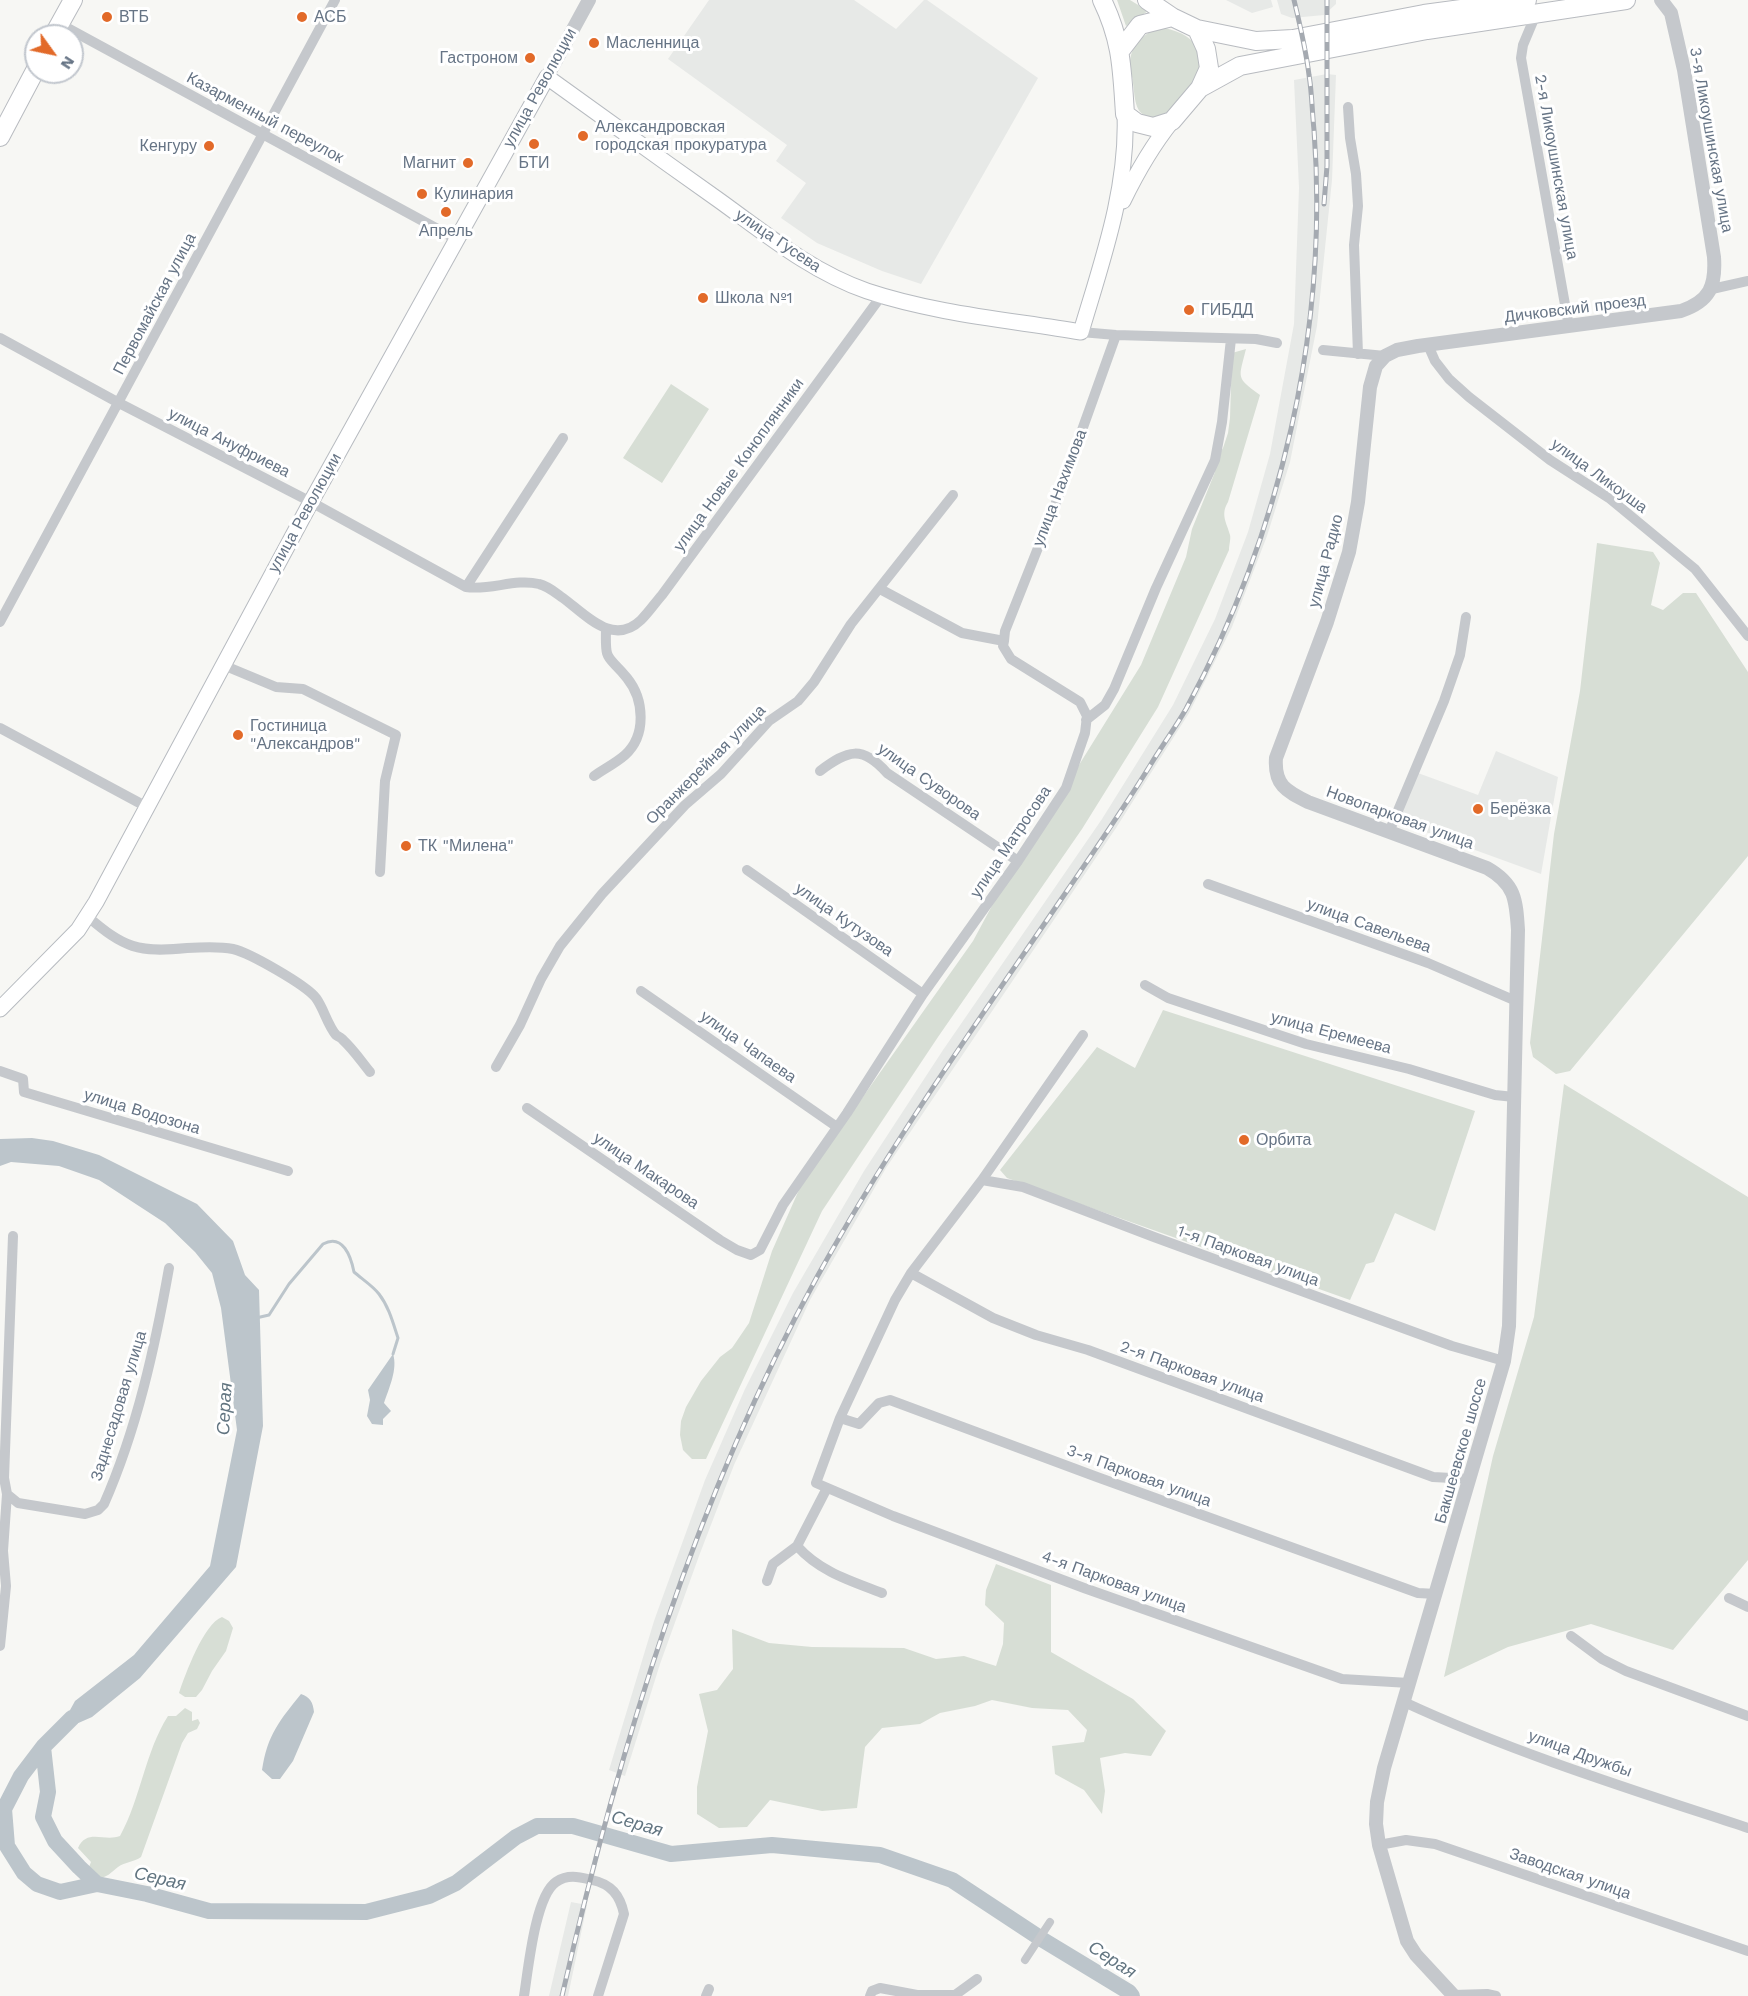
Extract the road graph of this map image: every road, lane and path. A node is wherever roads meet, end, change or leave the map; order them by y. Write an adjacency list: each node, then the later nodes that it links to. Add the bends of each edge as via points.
1 (72, 0): 10 (main road)
2 (335, 0): 20 (street, Первомайская улица)
3 (588, 0): 14 (street, улица Революции)
4 (1102, 0): 13 (main road)
5 (1147, 0): 9 (main road)
6 (1626, 0): 8 (main road)
7 (1661, 0): 25 (street, 3-я Ликоушинская улица, via 1671,13 1684,70 1714,257)
8 (1520, 4): 11 (main road, via 1424,14 1293,39 1256,41); 16 (main road, via 1427,30 1240,66); 27 (street, 2-я Ликоушинская улица, via 1521,58)
9 (1172, 17): 11 (main road); 13 (main road, via 1140,25)
10 (59, 24)
11 (1197, 29): 16 (main road, via 1209,68)
12 (84, 44): 20 (street, Казарменный переулок)
13 (1120, 51): 18 (main road)
14 (547, 77): 23 (main road, улица Революции); 26 (main road, улица Гусева, via 802,259 829,275)
15 (28, 84): 21 (main road)
16 (1200, 88): 19 (main road)
17 (1348, 107): 36 (street, via 1358,206 1354,245)
18 (1125, 114): 19 (main road, via 1137,123 1153,127); 22 (main road, via 1126,141)
19 (1172, 121): 22 (main road, via 1138,170)
20 (263, 134): 23 (street, Казарменный переулок); 37 (street, Первомайская улица)
21 (0, 137)
22 (1113, 223): 28 (main road)
23 (456, 239): 40 (main road, улица Революции)
24 (1748, 281): 25 (street, Дичковский проезд)
25 (1712, 289): 27 (street, Дичковский проезд, via 1693,307 1681,311)
26 (882, 295): 28 (main road, улица Гусева, via 917,306); 45 (street, улица Новые Коноплянники, via 662,595 639,621 621,631)
27 (1569, 327): 33 (street, Дичковский проезд)
28 (1081, 332): 29 (street)
29 (1116, 335): 31 (street); 47 (street, улица Нахимова)
30 (0, 338): 37 (street, улица Ануфриева)
31 (1231, 339): 32 (street); 49 (street, via 1215,460 1114,689 1105,705)
32 (1278, 343)
33 (1428, 345): 35 (street, Дичковский проезд); 46 (street, улица Ликоуша, via 1449,380 1469,397 1550,460 1609,498 1695,569)
34 (1323, 350): 36 (street)
35 (1391, 353): 36 (street); 53 (street, улица Радио, via 1376,366 1370,387 1349,552 1276,758)
36 (1358, 354)
37 (119, 403): 40 (street, улица Ануфриева); 44 (street, Первомайская улица)
38 (563, 438): 41 (street)
39 (953, 495): 42 (street, Оранжерейная улица)
40 (311, 502): 41 (street, улица Ануфриева); 48 (main road, улица Революции)
41 (466, 587): 45 (street, via 541,584)
42 (879, 589): 47 (street, via 962,633); 68 (street, Оранжерейная улица, via 798,701 769,721 721,774 685,805 602,894 560,946)
43 (1466, 617): 55 (street, via 1460,655 1444,701)
44 (0, 622)
45 (606, 630): 52 (street, via 606,652 638,695 641,719 635,741 626,754)
46 (1748, 636)
47 (1004, 640): 49 (street, via 1003,646 1011,659 1080,702)
48 (223, 664): 54 (main road, улица Революции); 58 (street, via 276,687 303,688 396,735 385,781)
49 (1086, 720): 56 (street, улица Матросова, via 1066,788)
50 (0, 728): 54 (street)
51 (820, 771): 56 (street, улица Суворова, via 846,755 868,756 887,773)
52 (594, 776)
53 (1279, 782): 55 (street, Новопарковая улица, via 1308,802)
54 (147, 807): 61 (main road, улица Революции)
55 (1389, 832): 60 (street, Новопарковая улица, via 1487,868)
56 (1018, 861): 64 (street, улица Матросова)
57 (747, 870): 64 (street, улица Кутузова)
58 (380, 872)
59 (1209, 884): 65 (street, улица Савельева, via 1428,963)
60 (1510, 886): 65 (street, Бакшеевское шоссе, via 1518,930)
61 (87, 916): 66 (main road, улица Революции); 70 (street, via 124,944 141,949 212,948 248,954 316,997 336,1035)
62 (1145, 985): 71 (street, улица Еремеева, via 1168,998 1306,1044)
63 (641, 991): 73 (street, улица Чапаева)
64 (923, 994): 73 (street, улица Матросова)
65 (1516, 1001): 71 (street, Бакшеевское шоссе)
66 (0, 1009)
67 (1083, 1035): 75 (street)
68 (496, 1067)
69 (0, 1071): 74 (street, улица Водозона, via 23,1079 24,1092)
70 (370, 1072)
71 (1514, 1097): 80 (street, Бакшеевское шоссе, via 1509,1326)
72 (526, 1108): 77 (street, улица Макарова, via 720,1240)
73 (837, 1127): 77 (street, улица Матросова, via 783,1205 760,1250)
74 (288, 1171)
75 (982, 1180): 79 (street); 80 (street, 1-я Парковая улица, via 1023,1186 1452,1347)
76 (13, 1236): 82 (street)
77 (751, 1255)
78 (169, 1268): 85 (street, Заднесадовая улица, via 158,1331 104,1504 85,1514 18,1503)
79 (911, 1273): 81 (street); 83 (street, 2-я Парковая улица, via 993,1318 1036,1335 1088,1350 1433,1477)
80 (1504, 1361): 83 (street, Бакшеевское шоссе)
81 (840, 1418): 84 (street, 4-я Парковая улица, via 816,1483); 89 (street, 3-я Парковая улица, via 859,1424 879,1403 890,1400 1418,1593)
82 (2, 1478): 85 (street)
83 (1470, 1479): 89 (street, Бакшеевское шоссе)
84 (827, 1488): 86 (street); 94 (street, 4-я Парковая улица, via 1084,1588 1342,1679)
85 (7, 1494): 93 (street, via 3,1551 6,1586)
86 (797, 1546): 87 (street, via 773,1564); 88 (street, via 835,1575)
87 (767, 1581)
88 (882, 1593)
89 (1436, 1594): 94 (street, Бакшеевское шоссе)
90 (1729, 1598): 91 (street)
91 (1748, 1607)
92 (1571, 1636): 96 (street, via 1626,1671)
93 (0, 1646)
94 (1409, 1683): 95 (street, Бакшеевское шоссе)
95 (1404, 1702): 97 (street, улица Дружбы, via 1444,1721 1605,1780); 98 (street, Бакшеевское шоссе, via 1377,1802)
96 (1748, 1716)
97 (1748, 1828)
98 (1379, 1845): 100 (street, Заводская улица, via 1406,1840 1435,1844); 106 (street, Бакшеевское шоссе, via 1407,1941)
99 (1050, 1922): 101 (street)
100 (1748, 1951)
101 (1025, 1960)
102 (977, 1979): 105 (street, via 955,1995 917,1995 880,1988)
103 (524, 1996): 104 (street, via 543,1899 555,1883 576,1876 603,1882 614,1890 624,1914)
104 (598, 1996)
105 (870, 1996)
106 (1453, 1996): 107 (street)
107 (1496, 1996)

